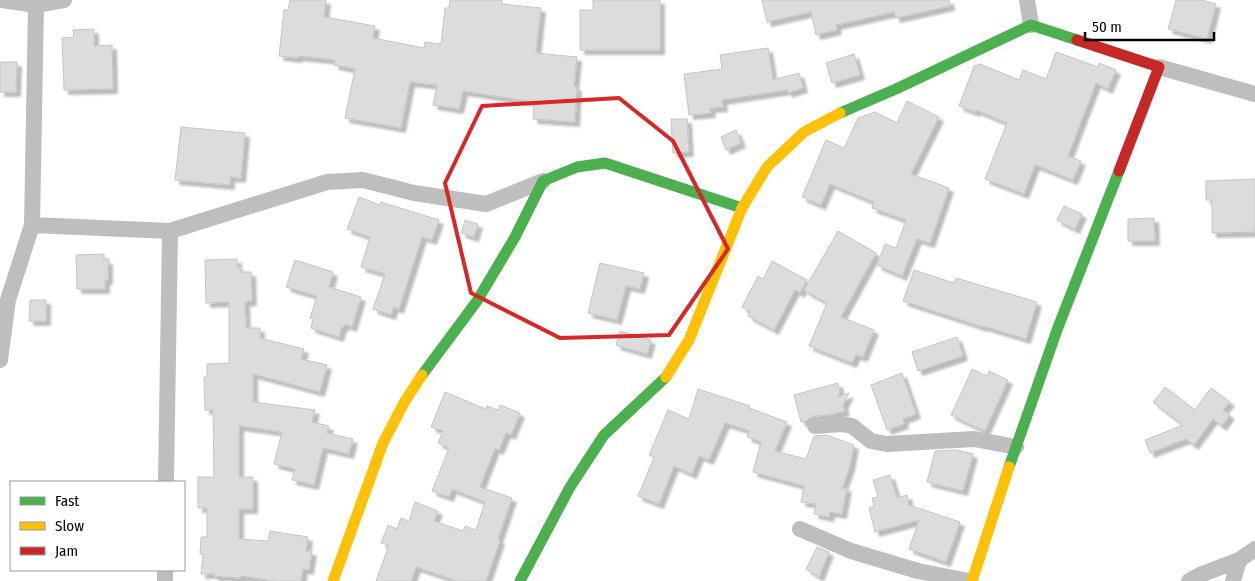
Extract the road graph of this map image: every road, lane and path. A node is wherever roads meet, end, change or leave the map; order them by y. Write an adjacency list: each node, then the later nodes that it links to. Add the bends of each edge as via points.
1 (2, 0): 4 (street)
2 (64, 0): 4 (street)
3 (1027, 0): 5 (street)
4 (36, 4): 10 (street)
5 (1031, 25): 6 (street); 9 (street, via 846,109 804,132 767,167)
6 (1159, 67): 7 (street); 14 (street, via 1057,330)
7 (1255, 94)
8 (543, 181): 9 (street, via 577,167 604,163); 11 (street, via 486,204 414,193 363,180 327,182); 19 (street, via 515,238 477,301 405,401 383,443)
9 (742, 208): 20 (street, via 689,340 666,379 604,435 570,487)
10 (32, 226): 11 (street); 12 (street, via 8,300)
11 (170, 230): 15 (street)
12 (0, 360)
13 (816, 426): 14 (street, via 852,426 870,442 887,444 974,439)
14 (1016, 447): 21 (street)
15 (166, 481)
16 (800, 529): 21 (street, via 851,551 918,571)
17 (1255, 549): 18 (street)
18 (1239, 560): 22 (street); 23 (street)
19 (333, 581)
20 (520, 581)
21 (971, 581)
22 (1189, 581)
23 (1233, 581)

